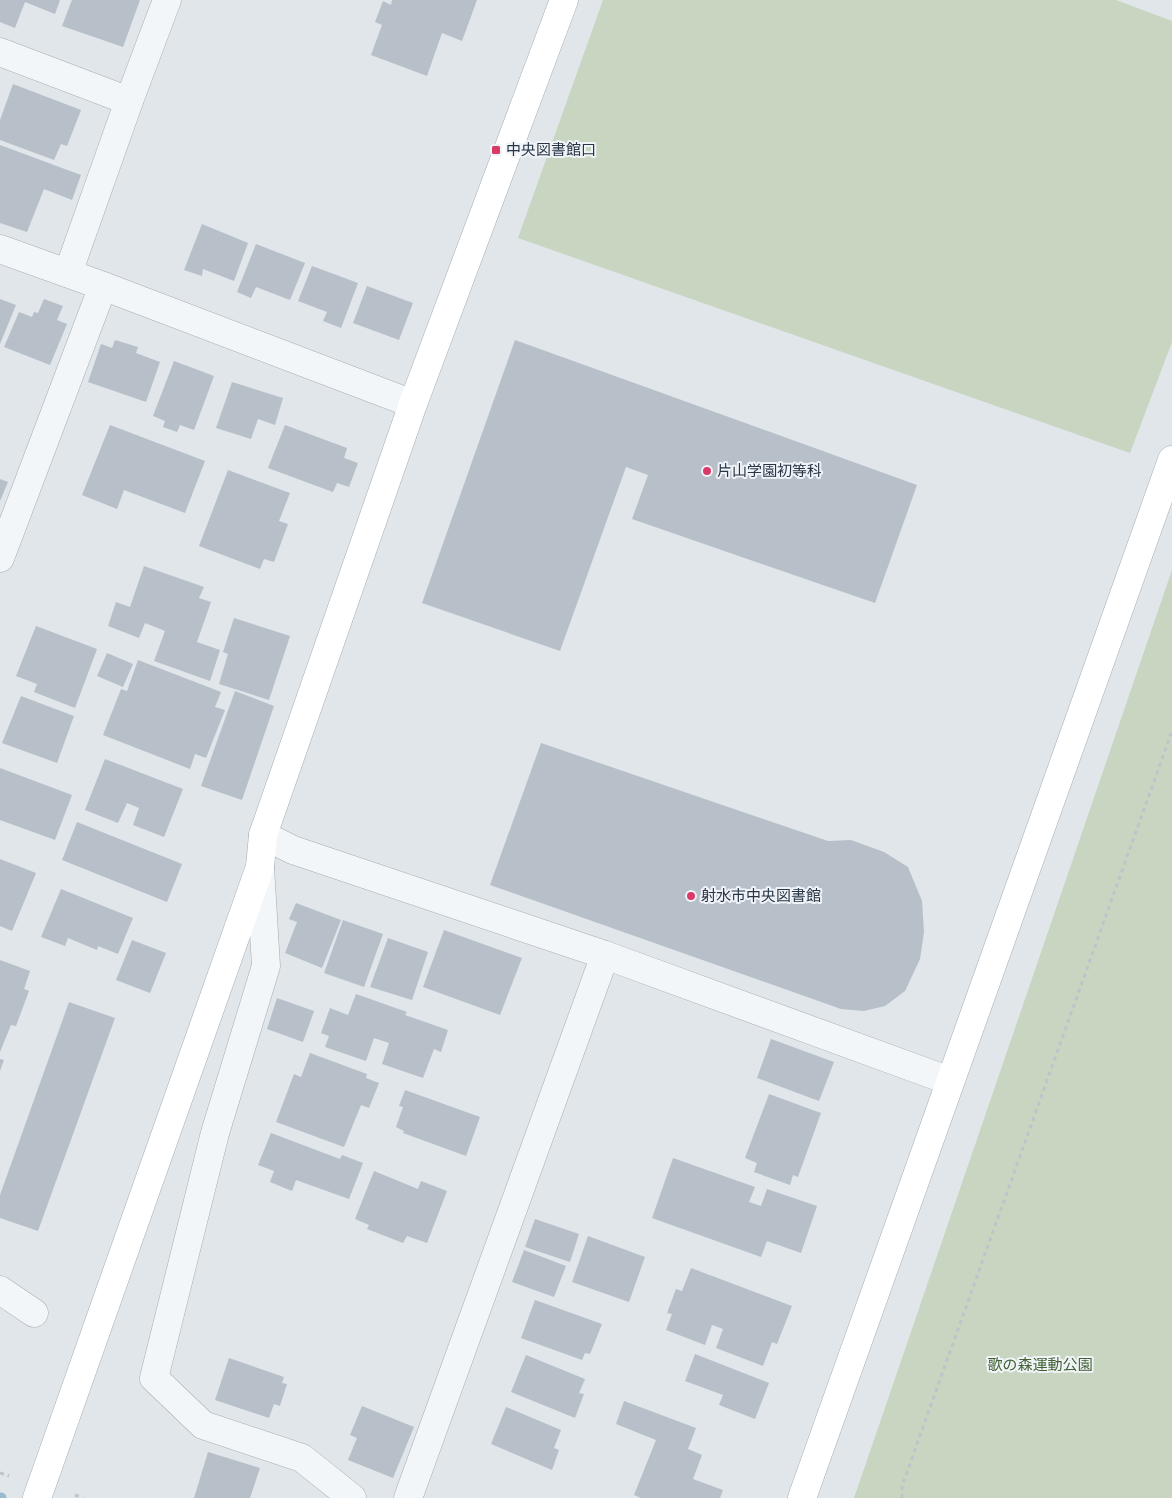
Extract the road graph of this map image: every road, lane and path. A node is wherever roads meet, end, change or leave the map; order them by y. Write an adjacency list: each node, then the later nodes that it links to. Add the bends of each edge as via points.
1 (167, 0): 4 (street)
2 (564, 0): 8 (street)
3 (0, 52): 4 (street)
4 (129, 101): 6 (street)
5 (0, 249): 6 (street)
6 (68, 273): 7 (street)
7 (103, 286): 8 (street); 10 (street)
8 (413, 404): 12 (street)
9 (1172, 460): 15 (street)
10 (1, 551)
11 (1172, 731): 22 (path, via 902,1486)
12 (263, 835): 13 (street); 14 (street, via 293,850)
13 (260, 867): 18 (street); 19 (street, via 266,966 215,1133 154,1378 203,1425 302,1458)
14 (605, 955): 15 (street); 20 (street)
15 (950, 1081): 21 (street)
16 (0, 1290): 17 (street)
17 (34, 1313)
18 (38, 1496)
19 (352, 1498)
20 (408, 1498)
21 (802, 1498)
22 (902, 1498)

